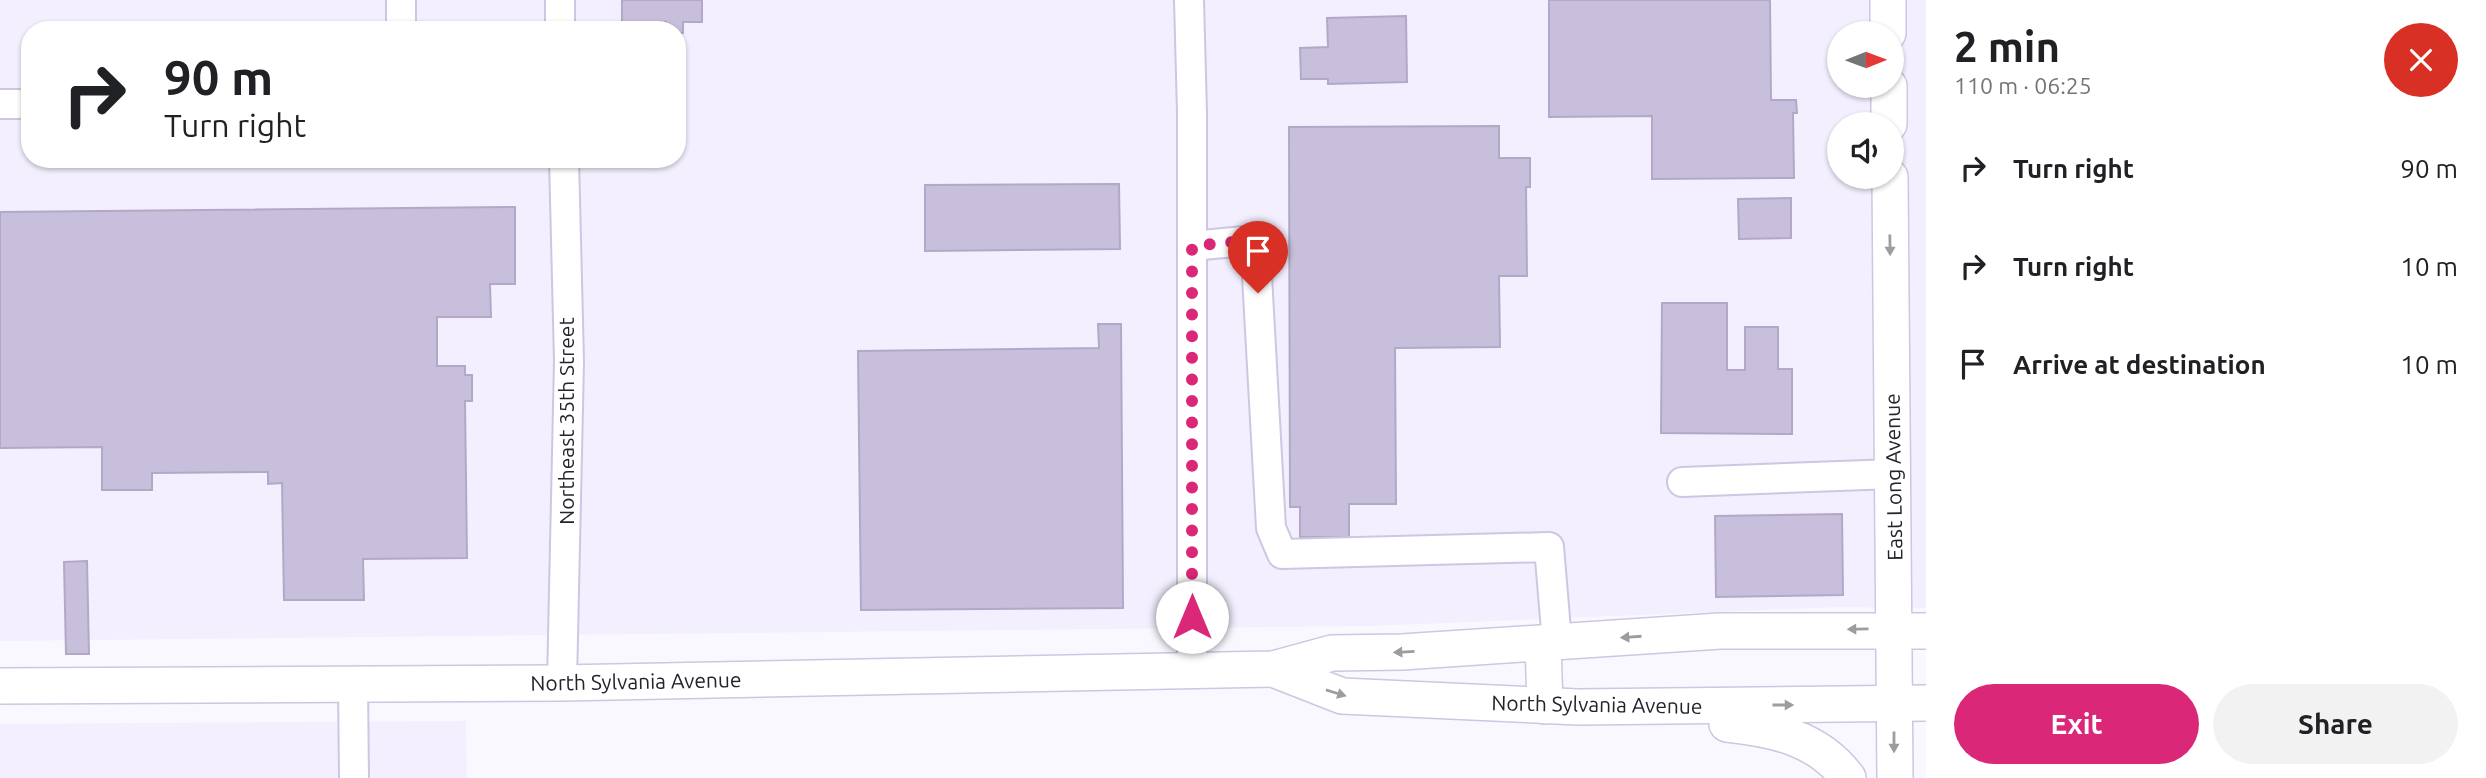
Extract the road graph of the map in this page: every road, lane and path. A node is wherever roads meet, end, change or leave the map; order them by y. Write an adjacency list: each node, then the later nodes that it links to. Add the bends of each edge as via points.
1 (401, 0): 5 (street)
2 (560, 0): 6 (street)
3 (1189, 0): 12 (street)
4 (1888, 0): 7 (main road)
5 (401, 21)
6 (560, 21)
7 (1888, 21)
8 (0, 104): 9 (street)
9 (21, 104)
10 (564, 168): 19 (street, Northeast 35th Street, via 569,361)
11 (1890, 189): 13 (main road, East Long Avenue, one-way to 13)
12 (1192, 246): 16 (street, via 1255,240 1271,528 1282,554 1549,547); 18 (street)
13 (1893, 474): 14 (street); 15 (main road, East Long Avenue)
14 (1682, 482)
15 (1910, 630): 16 (main road, North Sylvania Avenue, one-way to 16, via 1720,631); 22 (main road, East Long Avenue)
16 (1550, 642): 17 (main road, North Sylvania Avenue, one-way to 17, via 1332,653); 23 (main road)
17 (1273, 669): 18 (main road, North Sylvania Avenue); 23 (main road, North Sylvania Avenue, one-way to 23, via 1342,696)
18 (1192, 670): 19 (main road, North Sylvania Avenue)
19 (562, 683): 20 (main road, North Sylvania Avenue)
20 (353, 684): 21 (main road, North Sylvania Avenue); 24 (street)
21 (0, 686)
22 (1910, 704): 23 (main road, North Sylvania Avenue, one-way to 22); 26 (main road, East Long Avenue, one-way to 26)
23 (1561, 707): 25 (main road, via 1773,729 1810,745)
24 (354, 778)
25 (1848, 778)
26 (1895, 778)

